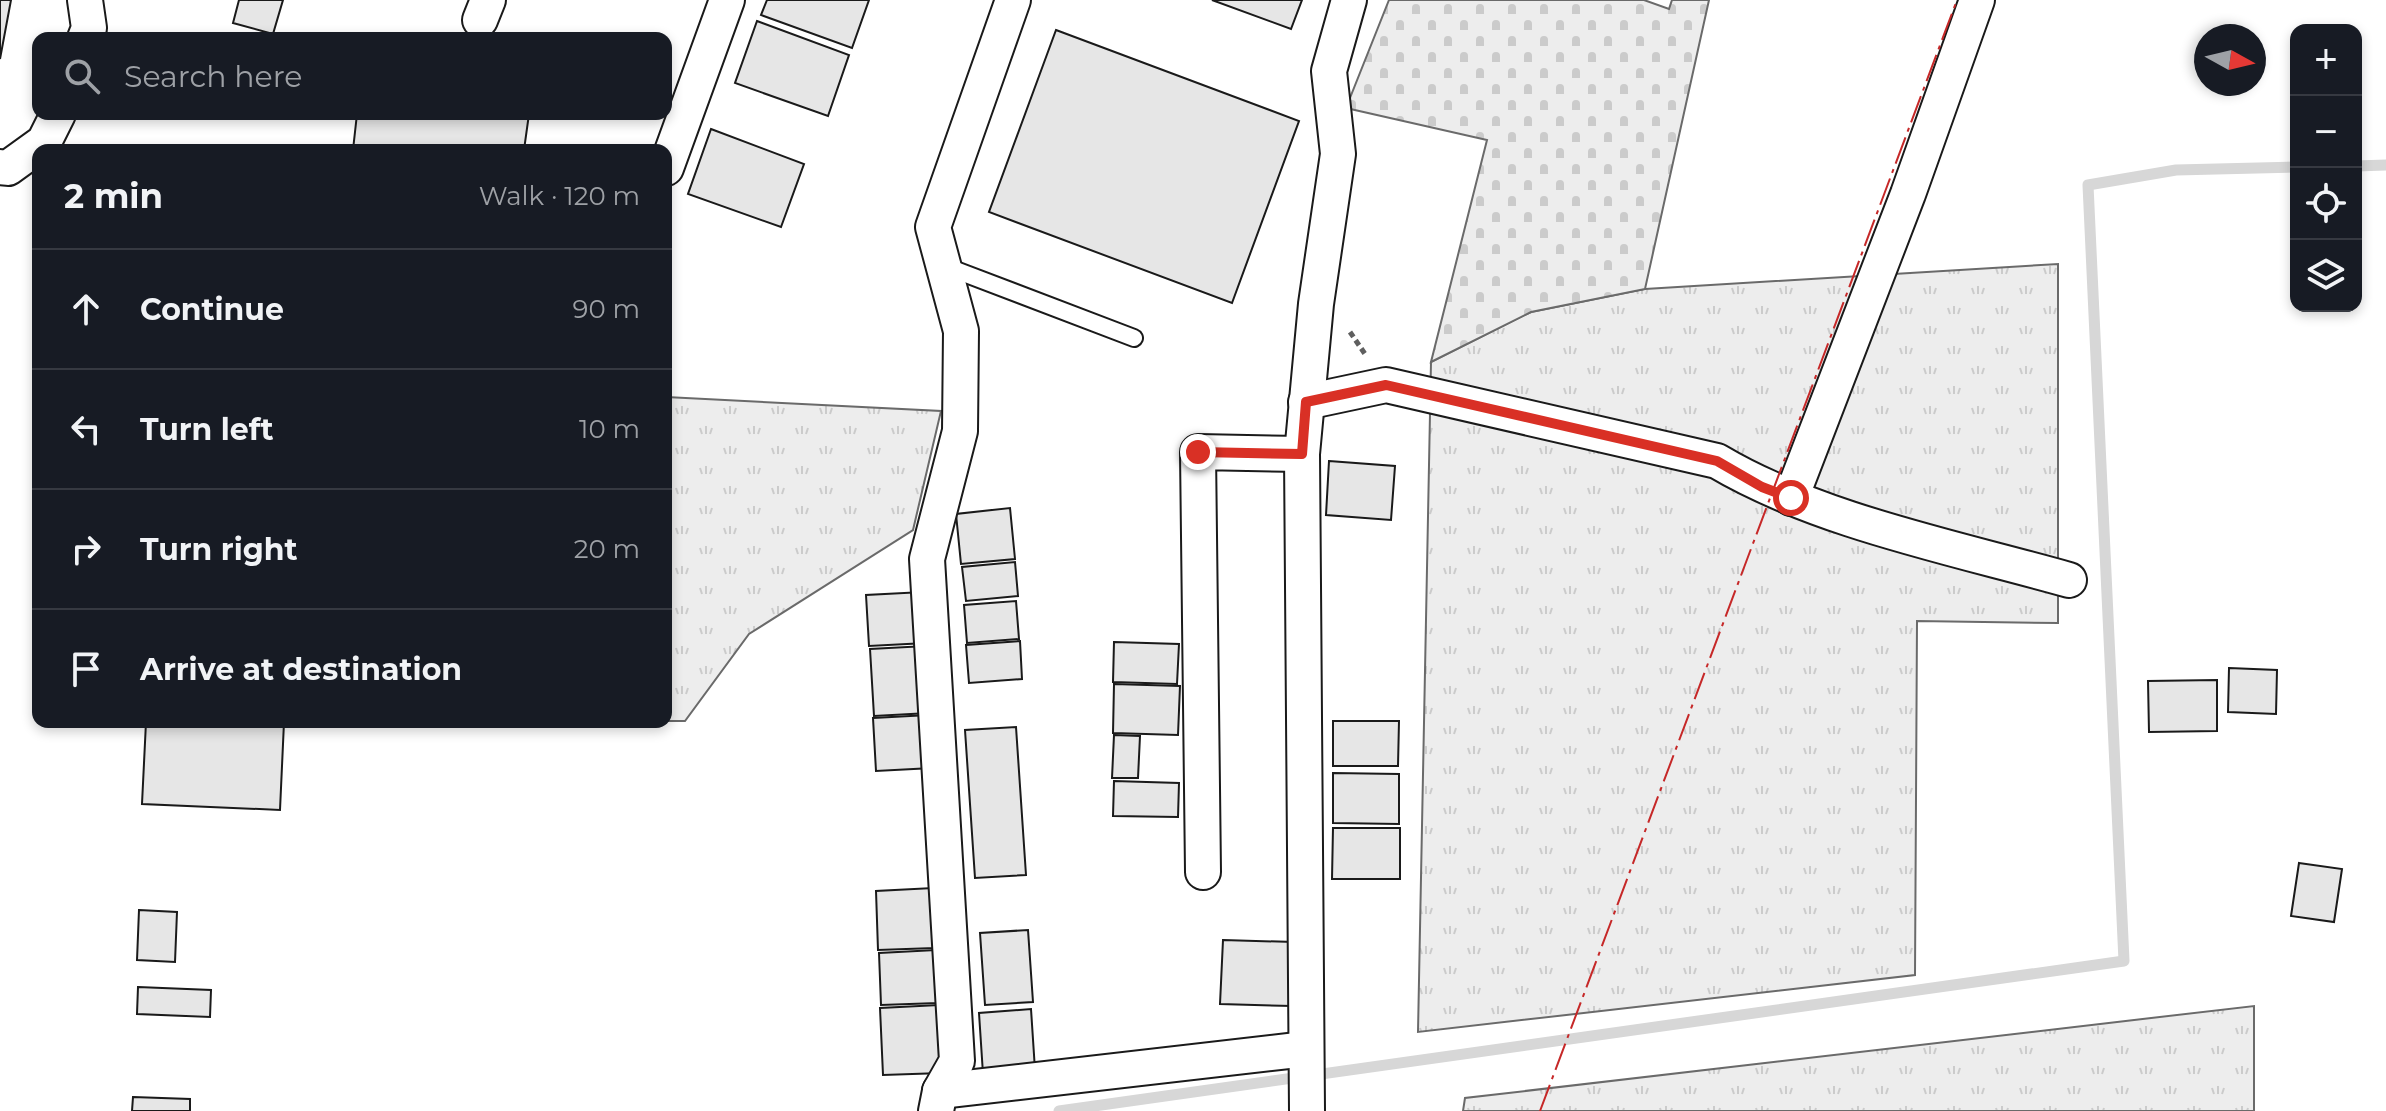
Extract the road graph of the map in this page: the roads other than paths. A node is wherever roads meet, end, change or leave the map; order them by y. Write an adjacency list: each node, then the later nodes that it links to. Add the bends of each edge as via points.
1 (85, 0): 6 (street)
2 (727, 0): 10 (street)
3 (1013, 0): 12 (street, via 933,227)
4 (1349, 0): 14 (street, via 1329,71 1338,154)
5 (1977, 0): 16 (street)
6 (87, 32)
7 (55, 120): 8 (street)
8 (41, 144)
9 (32, 151): 11 (street, via 8,168)
10 (672, 151)
11 (0, 167)
12 (943, 265): 13 (lane); 20 (street, via 961,331 960,431 927,559 957,1061)
13 (1134, 338)
14 (1306, 402): 15 (street); 16 (street, via 1386,385 1717,461)
15 (1302, 454): 18 (street, via 1198,452); 19 (street)
16 (1791, 498): 17 (street)
17 (2069, 580)
18 (1203, 872)
19 (1306, 1049): 20 (street); 21 (street)
20 (938, 1101)
21 (1307, 1111)

